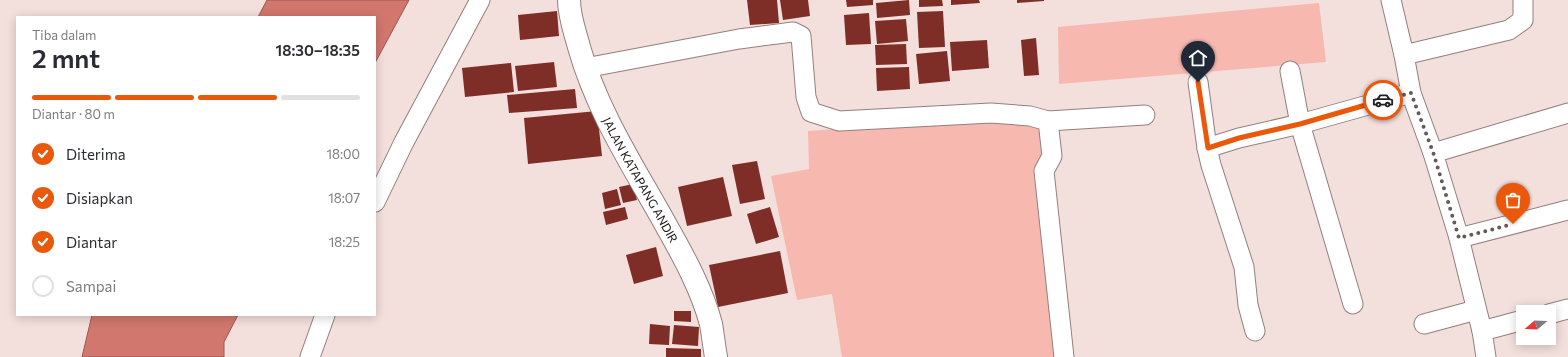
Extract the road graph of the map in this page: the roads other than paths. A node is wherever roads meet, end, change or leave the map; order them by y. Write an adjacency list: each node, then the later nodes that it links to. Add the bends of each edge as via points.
1 (480, 0): 16 (street)
2 (569, 0): 6 (street, JALAN KATAPANG ANDIR)
3 (1391, 0): 5 (street)
4 (1523, 0): 5 (street, via 1523,20 1509,30)
5 (1404, 55): 9 (street)
6 (585, 68): 12 (street, via 739,39 793,32 801,36 806,97 811,112 839,121 991,112 1030,116); 29 (street, JALAN KATAPANG ANDIR, via 608,120 678,245 699,289 711,324)
7 (1290, 71): 13 (street)
8 (1198, 82): 14 (street)
9 (1411, 93): 13 (street); 15 (street)
10 (1568, 113): 15 (street)
11 (1145, 115): 12 (street)
12 (1048, 121): 30 (street, via 1052,156 1044,171)
13 (1300, 124): 14 (street); 19 (street)
14 (1208, 148): 26 (street, via 1211,165 1244,267 1248,305)
15 (1433, 152): 18 (street)
16 (376, 200)
17 (1568, 210): 18 (street)
18 (1459, 238): 21 (street)
19 (1353, 304)
20 (1568, 309): 22 (street)
21 (1476, 310): 25 (street); 27 (street)
22 (1556, 312)
23 (326, 316): 28 (street)
24 (1516, 322): 27 (street)
25 (1424, 324)
26 (1255, 330)
27 (1482, 331): 31 (street)
28 (310, 357)
29 (716, 357)
30 (1064, 357)
31 (1486, 357)

